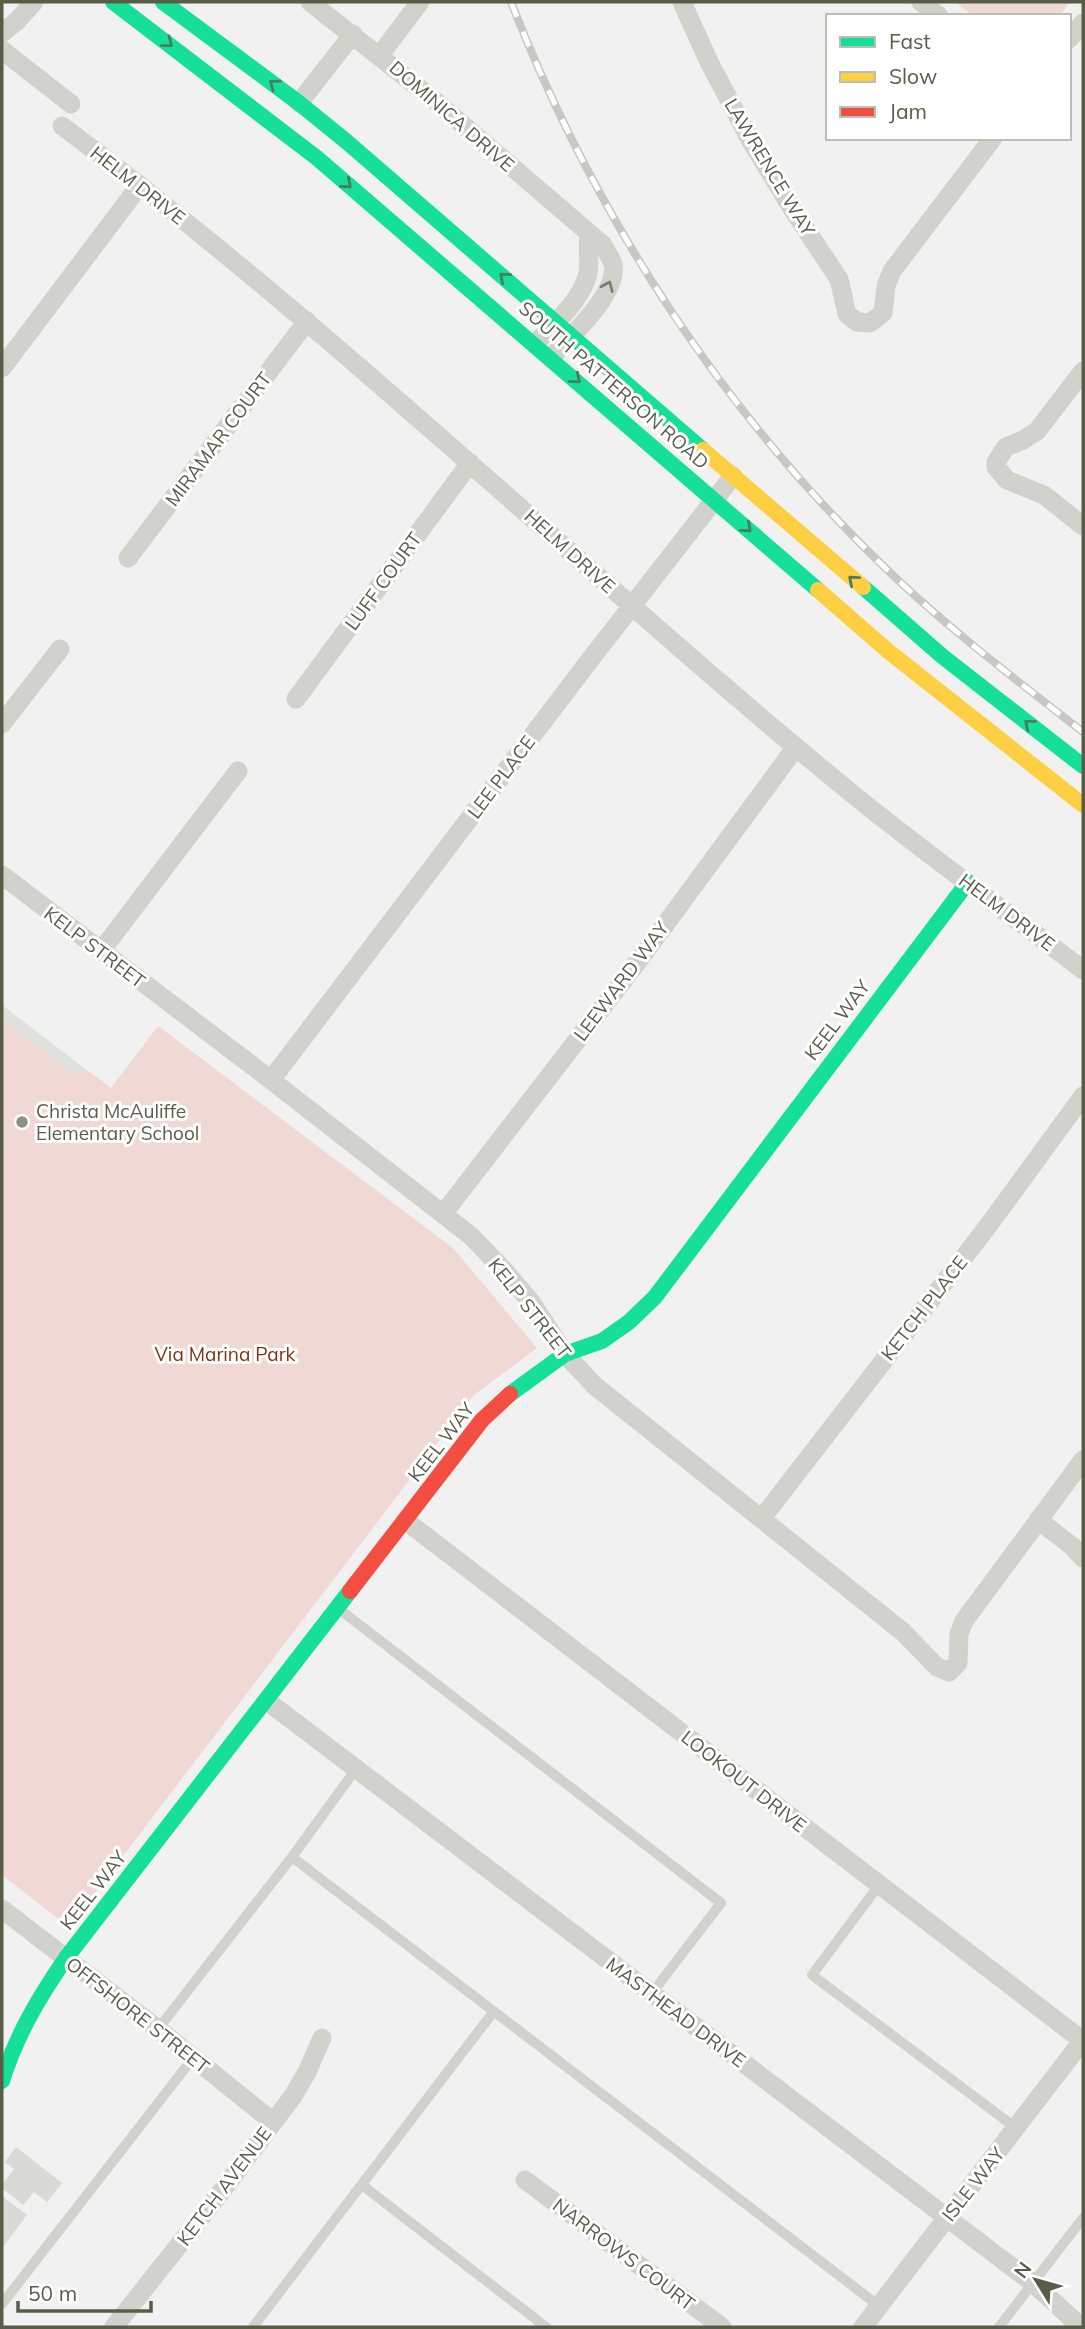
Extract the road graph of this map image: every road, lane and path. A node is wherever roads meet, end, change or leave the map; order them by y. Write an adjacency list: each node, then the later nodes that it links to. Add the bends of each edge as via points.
1 (34, 2): 10 (street)
2 (114, 2): 24 (street, SOUTH PATTERSON ROAD, one-way to 24, via 317,158)
3 (163, 2): 15 (street, SOUTH PATTERSON ROAD, one-way to 3)
4 (310, 2): 11 (street, DOMINICA DRIVE)
5 (420, 2): 14 (street)
6 (682, 2): 18 (street, LAWRENCE WAY, via 751,141 839,279 847,314 863,324 883,313 892,271)
7 (921, 2): 8 (street)
8 (936, 14)
9 (1083, 23): 12 (street)
10 (2, 33)
11 (353, 34): 14 (street, DOMINICA DRIVE); 15 (street)
12 (1071, 37)
13 (2, 50): 16 (street)
14 (380, 55): 20 (street, DOMINICA DRIVE)
15 (299, 103): 22 (street, SOUTH PATTERSON ROAD, one-way to 15)
16 (71, 104)
17 (62, 127): 19 (street, HELM DRIVE)
18 (991, 140)
19 (140, 185): 21 (street, HELM DRIVE); 26 (street)
20 (589, 235): 22 (street, via 584,284); 23 (street, DOMINICA DRIVE, one-way to 20, via 598,306 613,275 603,245)
21 (307, 321): 28 (street, HELM DRIVE); 32 (street, MIRAMAR COURT)
22 (555, 321): 23 (street, SOUTH PATTERSON ROAD); 24 (street)
23 (571, 335): 25 (street, DOMINICA DRIVE); 29 (street, SOUTH PATTERSON ROAD)
24 (535, 344): 25 (street, SOUTH PATTERSON ROAD)
25 (551, 358): 30 (street, SOUTH PATTERSON ROAD, one-way to 30)
26 (2, 368)
27 (1083, 371): 31 (street, via 1037,431 1000,452 996,462 1007,480 1044,495)
28 (470, 463): 33 (street, HELM DRIVE); 35 (street, LUFF COURT)
29 (733, 476): 30 (street, LEE PLACE); 38 (street, SOUTH PATTERSON ROAD, one-way to 29, via 942,656)
30 (714, 500): 33 (street, LEE PLACE); 40 (street, SOUTH PATTERSON ROAD, one-way to 40, via 933,689)
31 (1083, 526)
32 (128, 558)
33 (631, 605): 37 (street, HELM DRIVE); 45 (street, LEE PLACE)
34 (60, 649): 36 (street)
35 (296, 699)
36 (2, 724)
37 (796, 747): 42 (street, HELM DRIVE); 47 (street, LEEWARD WAY)
38 (1083, 766)
39 (238, 771): 43 (street)
40 (1083, 805)
41 (2, 875): 43 (street, KELP STREET)
42 (968, 882): 44 (street, HELM DRIVE); 48 (street, KEEL WAY, via 655,1297 602,1341)
43 (101, 951): 45 (street, KELP STREET)
44 (1083, 970)
45 (271, 1080): 47 (street, KELP STREET)
46 (1083, 1096): 50 (street, KETCH PLACE)
47 (443, 1213): 48 (street, KELP STREET, via 502,1268)
48 (565, 1354): 50 (street, KELP STREET, via 610,1401); 52 (street, KEEL WAY, via 482,1420)
49 (1083, 1460): 51 (street)
50 (762, 1518): 51 (street, KELP STREET, via 904,1632 937,1667 949,1672 958,1663 964,1621)
51 (1038, 1520): 53 (street)
52 (405, 1521): 54 (street, KEEL WAY); 58 (street, LOOKOUT DRIVE)
53 (1083, 1558)
54 (338, 1609): 55 (street, KEEL WAY); 61 (lane, via 721,1903)
55 (267, 1701): 56 (street, MASTHEAD DRIVE); 60 (street, KEEL WAY)
56 (356, 1769): 57 (lane); 61 (street, MASTHEAD DRIVE)
57 (292, 1857): 62 (lane); 63 (lane)
58 (879, 1885): 65 (street, LOOKOUT DRIVE); 69 (lane, via 812,1975)
59 (2, 1909): 60 (street, OFFSHORE STREET)
60 (66, 1958): 63 (street, OFFSHORE STREET); 67 (street, KEEL WAY, via 35,2002)
61 (652, 1993): 72 (street, MASTHEAD DRIVE)
62 (494, 2011): 71 (lane); 76 (lane)
63 (158, 2029): 66 (street, OFFSHORE STREET)
64 (322, 2038): 68 (street, KETCH AVENUE, via 307,2072)
65 (1083, 2041): 69 (street, ISLE WAY)
66 (193, 2058): 68 (street, OFFSHORE STREET); 75 (lane)
67 (2, 2081)
68 (273, 2122): 77 (street, KETCH AVENUE)
69 (1016, 2128): 72 (street, ISLE WAY)
70 (526, 2180): 80 (street, NARROWS COURT)
71 (362, 2185): 78 (lane); 79 (lane)
72 (947, 2218): 74 (street, MASTHEAD DRIVE); 76 (street, ISLE WAY)
73 (1083, 2218): 74 (lane)
74 (1033, 2283): 82 (lane); 83 (street, MASTHEAD DRIVE)
75 (2, 2304)
76 (880, 2306): 81 (street, ISLE WAY)
77 (114, 2327)
78 (253, 2327)
79 (546, 2327)
80 (722, 2327)
81 (863, 2327)
82 (999, 2327)
83 (1081, 2327)

